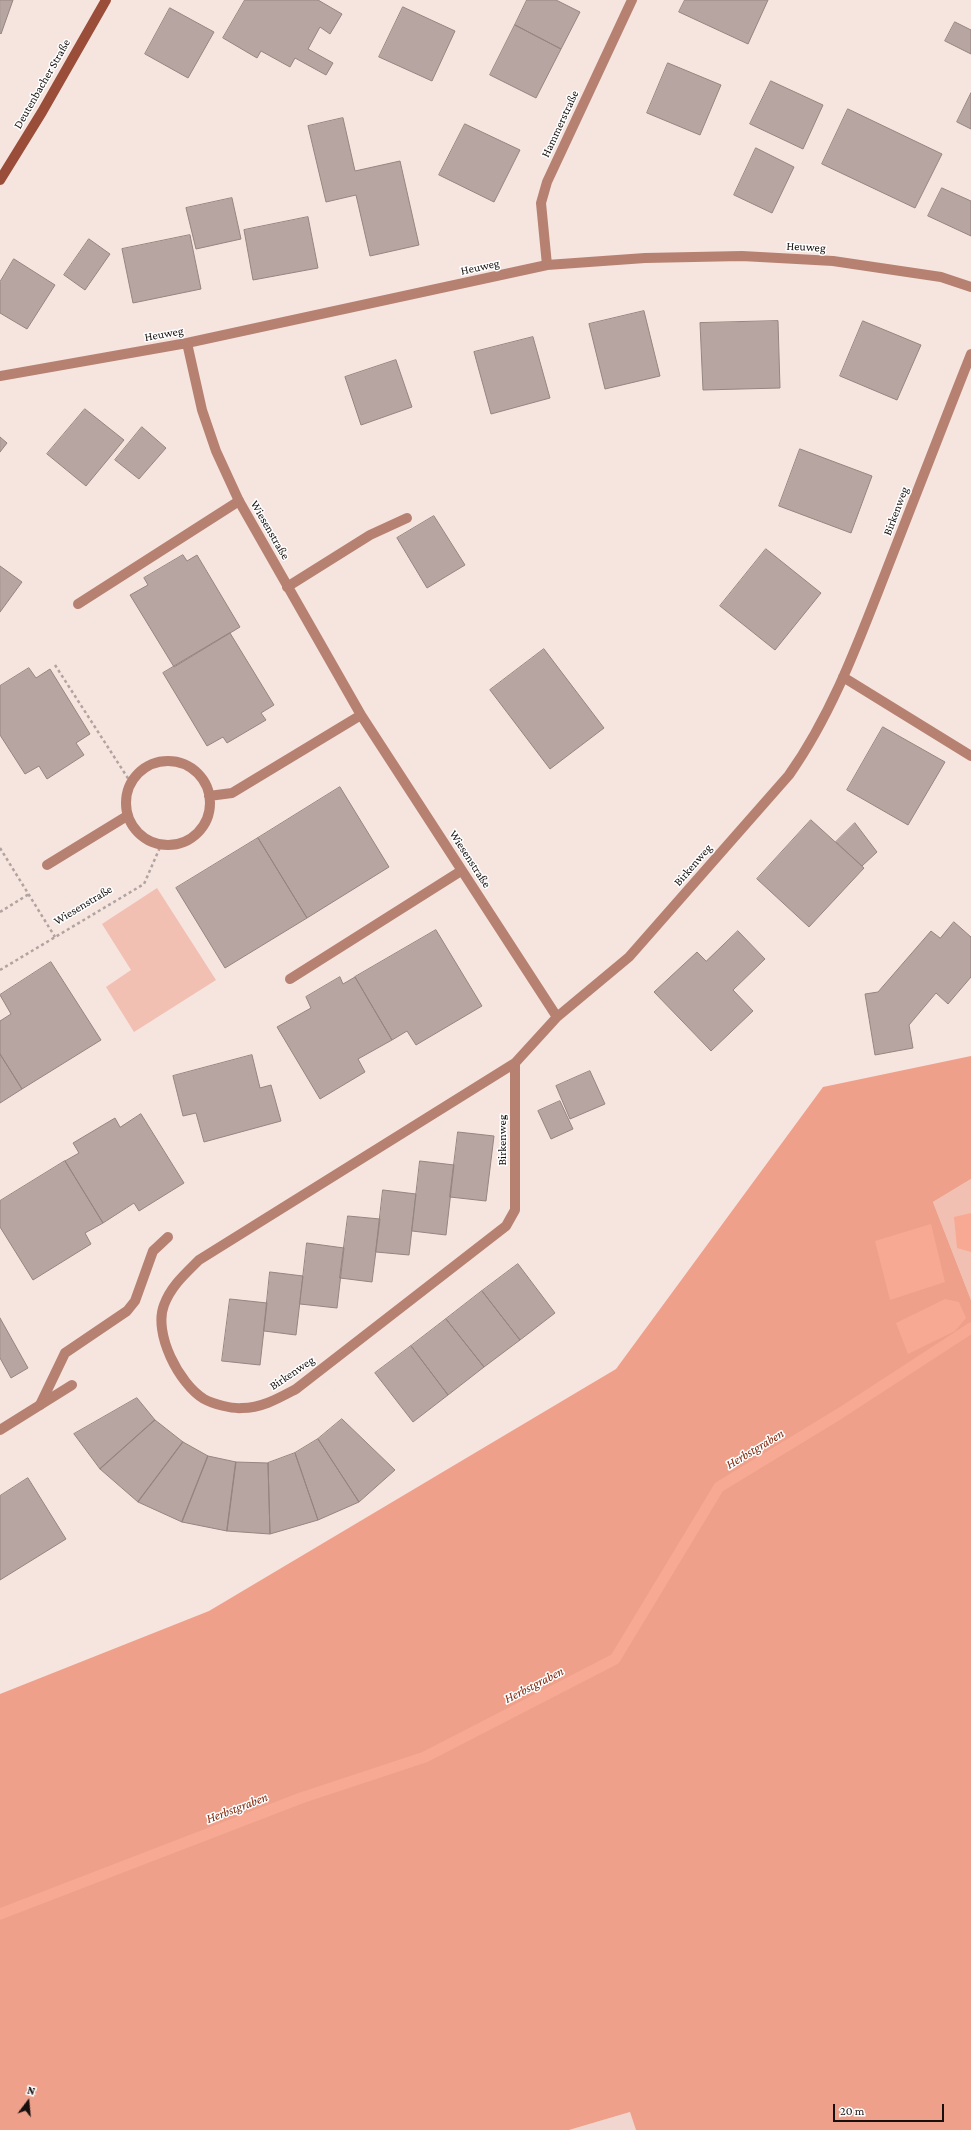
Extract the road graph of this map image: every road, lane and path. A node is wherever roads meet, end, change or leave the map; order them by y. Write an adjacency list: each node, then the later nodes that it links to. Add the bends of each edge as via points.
1 (106, 0): 3 (street, Deutenbacher Straße)
2 (632, 0): 4 (street, Hammerstraße, via 547,182 541,203)
3 (0, 180)
4 (547, 265): 5 (street, Heuweg, via 645,258 742,256 833,261 941,277); 6 (street, Heuweg)
5 (971, 287)
6 (187, 343): 8 (street, Heuweg); 9 (street, Wiesenstraße, via 202,410 216,451)
7 (971, 354): 14 (street, Birkenweg)
8 (0, 376)
9 (238, 501): 11 (street, Wiesenstraße); 12 (street)
10 (407, 518): 11 (street, via 370,535)
11 (287, 587): 15 (street, Wiesenstraße)
12 (78, 604)
13 (55, 665): 17 (path)
14 (843, 677): 16 (street); 29 (street, Birkenweg, via 807,749 790,775 629,957)
15 (361, 715): 18 (street, via 232,793); 23 (street, Wiesenstraße)
16 (971, 756)
17 (131, 783): 18 (street, via 147,767 157,762 169,761 191,768 206,785); 19 (street, via 125,805)
18 (209, 796): 20 (street, via 210,807 202,829 183,843)
19 (127, 816): 20 (street, via 140,835 149,842); 22 (street)
20 (161, 845): 26 (path, Wiesenstraße, via 144,884)
21 (0, 848): 24 (path)
22 (47, 865)
23 (461, 871): 28 (street); 29 (street, Wiesenstraße)
24 (29, 894): 25 (path); 26 (path)
25 (0, 912)
26 (55, 937): 27 (path, Wiesenstraße)
27 (0, 970)
28 (290, 979)
29 (557, 1018): 30 (street, Birkenweg)
30 (515, 1063): 30 (street, Birkenweg, via 514,1210 506,1226 296,1389 269,1403 242,1408 223,1405 204,1399 183,1380 169,1352 160,1322 163,1306 173,1286 199,1260)
31 (168, 1237): 33 (street, via 153,1251 135,1301 127,1311 65,1353)
32 (72, 1385): 33 (street)
33 (40, 1405): 34 (street)
34 (0, 1430)

